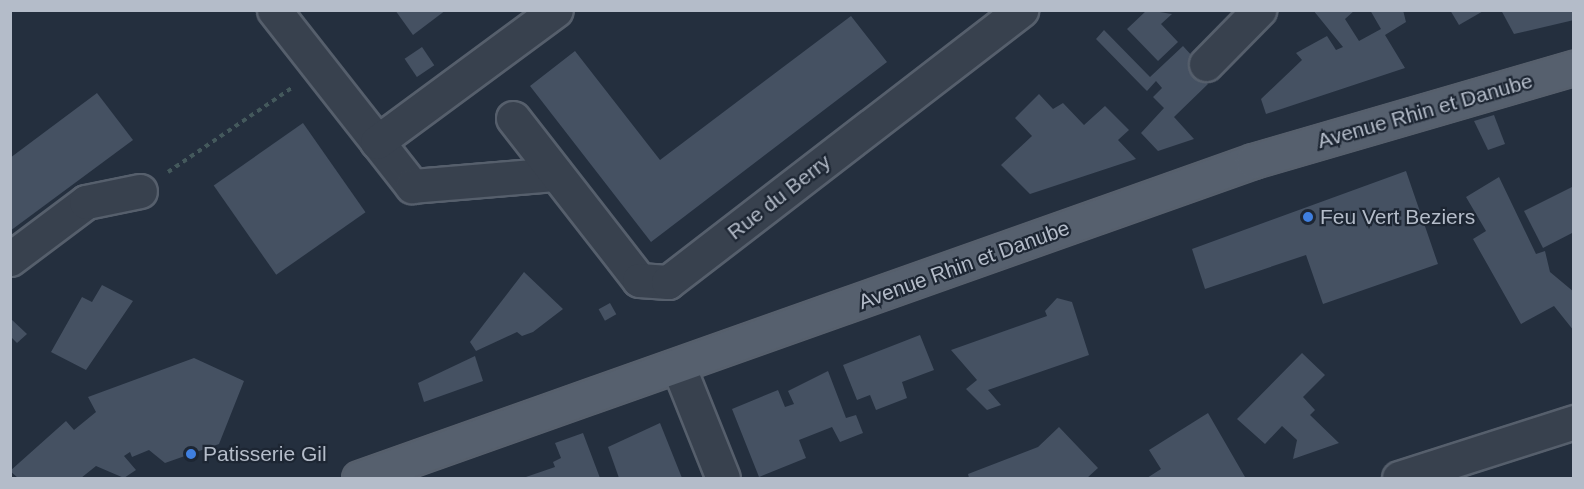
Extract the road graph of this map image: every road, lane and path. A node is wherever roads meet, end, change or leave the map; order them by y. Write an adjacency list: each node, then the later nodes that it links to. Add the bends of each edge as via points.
1 (274, 10): 7 (street)
2 (556, 10): 9 (street)
3 (1021, 10): 10 (street, Rue du Berry, via 669,282 639,280)
4 (1259, 10): 5 (street)
5 (1206, 64)
6 (1574, 68): 13 (main road, Avenue Rhin et Danube, via 1253,161)
7 (318, 69): 9 (street); 11 (path)
8 (513, 118): 10 (street, Rue du Berry)
9 (376, 142): 10 (street, via 412,186)
10 (555, 174)
11 (140, 191): 12 (street, via 86,202)
12 (10, 259)
13 (680, 368): 15 (main road, Avenue Rhin et Danube); 16 (street)
14 (1574, 422): 17 (street)
15 (359, 478)
16 (723, 478)
17 (1399, 478)

